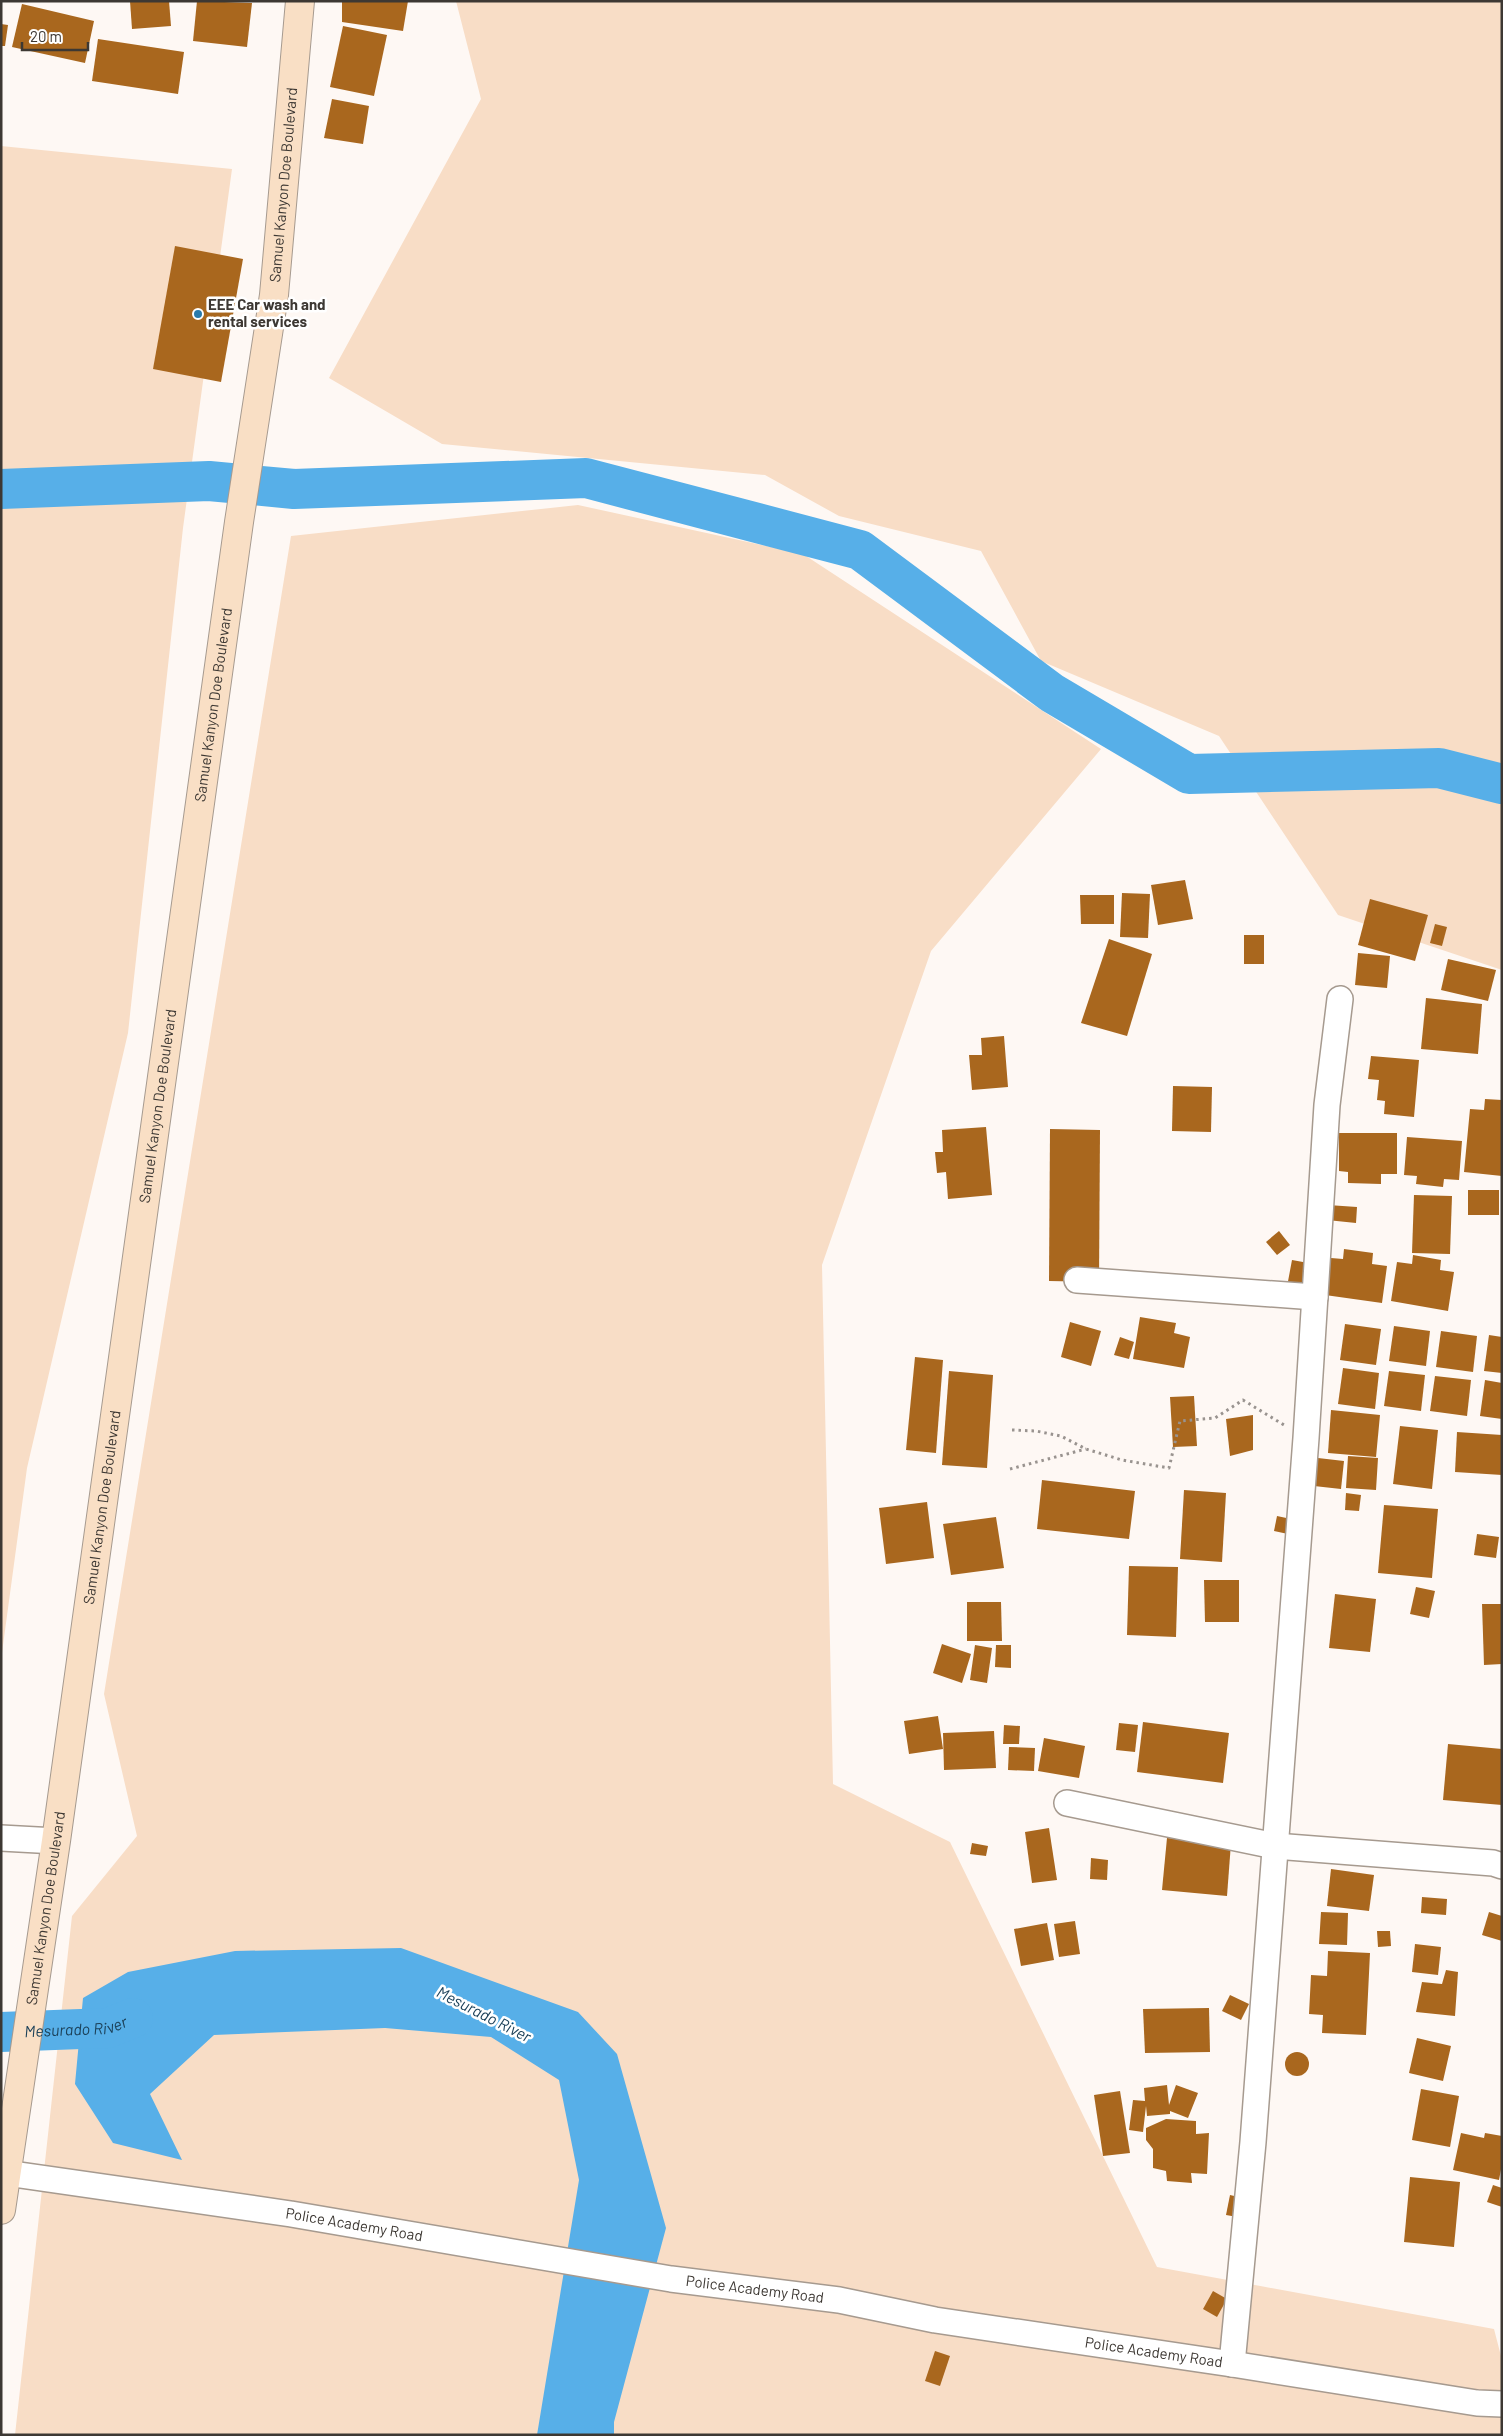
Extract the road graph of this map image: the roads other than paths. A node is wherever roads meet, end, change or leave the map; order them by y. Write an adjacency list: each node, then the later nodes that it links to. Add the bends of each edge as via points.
1 (300, 1): 7 (street, Samuel Kanyon Doe Boulevard, via 274,295 239,522)
2 (1340, 999): 4 (street, via 1327,1106)
3 (1078, 1280): 4 (street)
4 (1315, 1298): 8 (street)
5 (1067, 1803): 8 (street)
6 (1, 1838): 7 (street)
7 (56, 1841): 10 (street, Samuel Kanyon Doe Boulevard)
8 (1275, 1846): 9 (street); 12 (street, via 1253,2142)
9 (1502, 1866)
10 (6, 2173): 11 (street, Samuel Kanyon Doe Boulevard); 12 (street, Police Academy Road, via 292,2214 671,2279 839,2300 935,2320)
11 (1, 2210)
12 (1232, 2364): 13 (street, Police Academy Road, via 1477,2403)
13 (1502, 2404)

